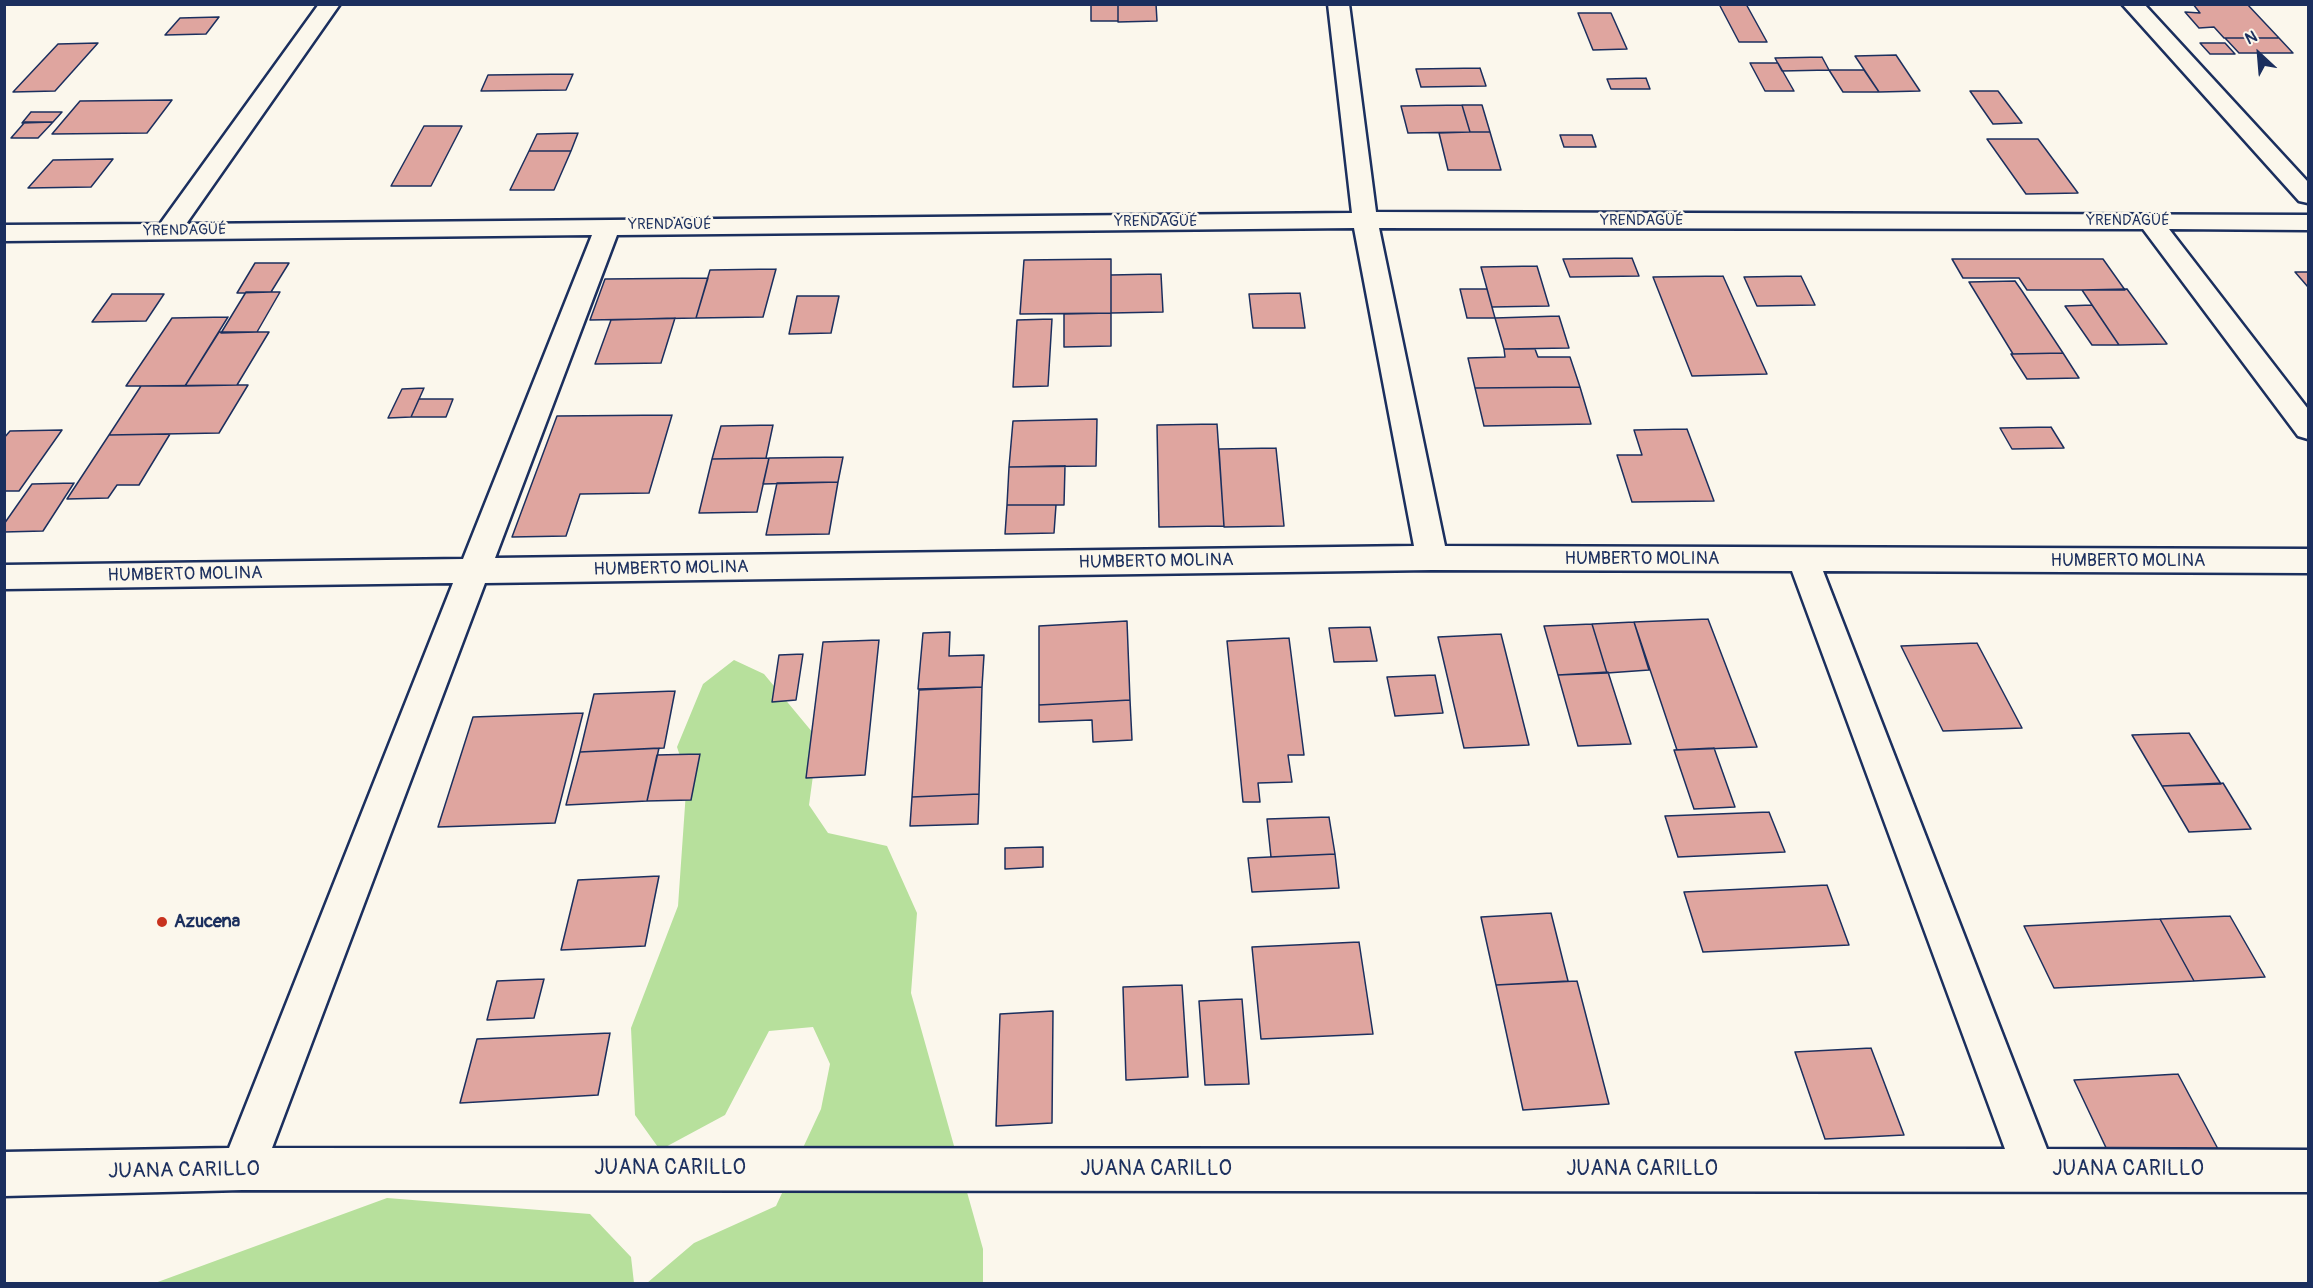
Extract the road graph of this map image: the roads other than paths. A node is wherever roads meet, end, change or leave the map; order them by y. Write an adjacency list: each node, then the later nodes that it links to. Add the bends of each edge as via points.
1 (330, 4): 9 (street)
2 (1338, 4): 5 (street)
3 (2132, 4): 4 (street)
4 (2308, 196)
5 (1365, 220): 6 (street, YRENDAGÜÉ); 8 (street, YRENDAGÜÉ); 12 (street)
6 (2150, 221): 7 (street, YRENDAGÜÉ); 11 (street)
7 (2308, 222)
8 (608, 226): 9 (street, YRENDAGÜÉ); 15 (street)
9 (168, 231): 10 (street, YRENDAGÜÉ)
10 (4, 233)
11 (2308, 429)
12 (1432, 558): 13 (street, HUMBERTO MOLINA); 15 (street, HUMBERTO MOLINA)
13 (1803, 560): 14 (street, HUMBERTO MOLINA); 18 (street)
14 (2308, 561)
15 (474, 572): 16 (street, HUMBERTO MOLINA); 17 (street)
16 (4, 578)
17 (242, 1169): 18 (street, JUANA CARILLO); 20 (street, JUANA CARILLO)
18 (2034, 1170): 19 (street, JUANA CARILLO)
19 (2308, 1171)
20 (4, 1174)

